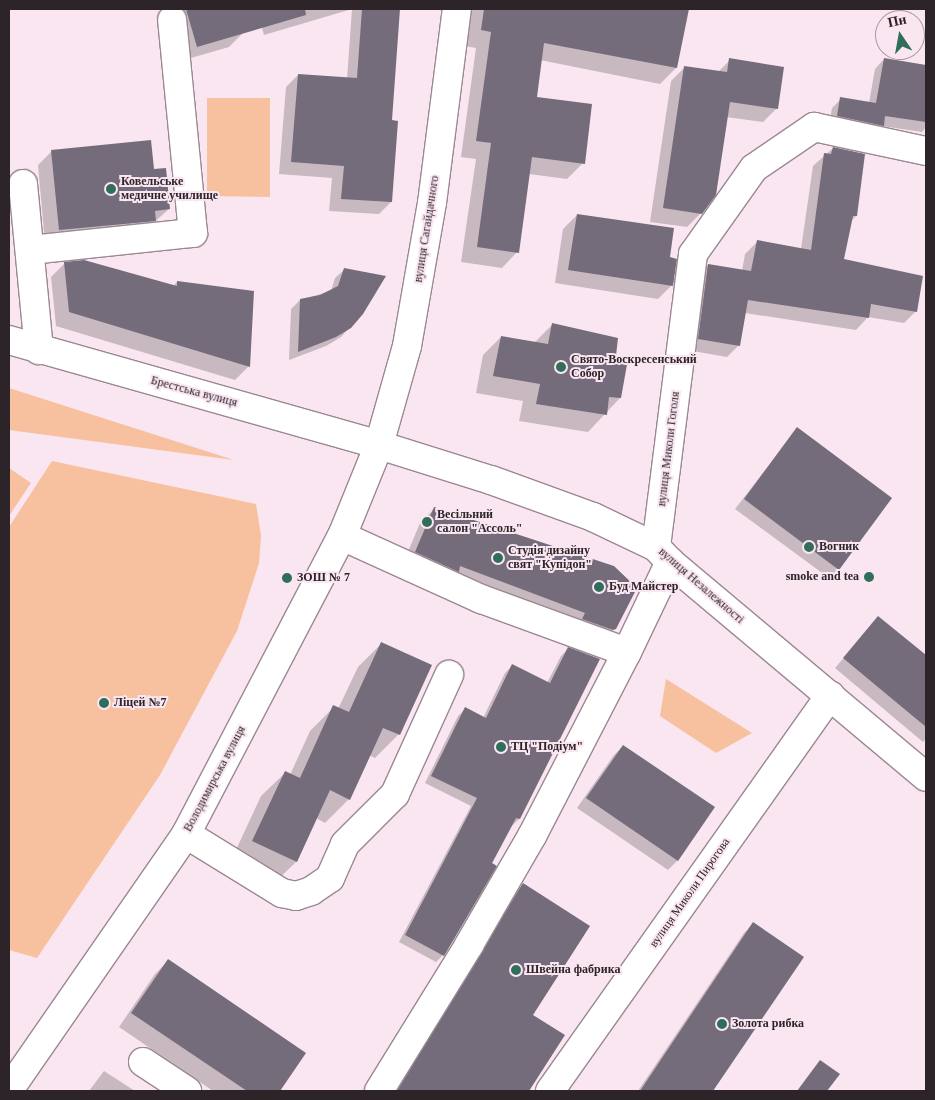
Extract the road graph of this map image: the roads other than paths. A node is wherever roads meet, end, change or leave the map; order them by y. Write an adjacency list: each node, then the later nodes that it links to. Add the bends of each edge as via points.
1 (457, 9): 8 (main road, вулиця Сагайдачного, via 432,203 414,308 407,346)
2 (172, 20): 5 (main road, via 193,233)
3 (926, 151): 10 (main road, вулиця Миколи Гоголя, via 814,127 754,168 693,254)
4 (23, 184): 5 (main road)
5 (30, 250): 7 (main road)
6 (9, 340): 7 (main road, Брестська вулиця)
7 (39, 350): 8 (main road, Брестська вулиця)
8 (379, 445): 9 (main road, Володимирська вулиця); 10 (main road, вулиця Незалежності, via 593,517)
9 (342, 536): 11 (main road, via 481,599); 15 (main road, Володимирська вулиця)
10 (663, 555): 11 (main road, вулиця Миколи Гоголя); 13 (main road, вулиця Незалежності)
11 (627, 652): 19 (main road, вулиця Миколи Гоголя, via 532,836 430,1011)
12 (449, 675): 15 (main road, via 395,794 345,844 330,878 310,891 296,896 282,893)
13 (830, 694): 14 (main road, вулиця Незалежності); 20 (main road, вулиця Миколи Пирогова)
14 (926, 777)
15 (186, 834): 17 (main road, Володимирська вулиця)
16 (143, 1062): 18 (main road)
17 (9, 1090)
18 (187, 1091)
19 (379, 1091)
20 (550, 1091)

